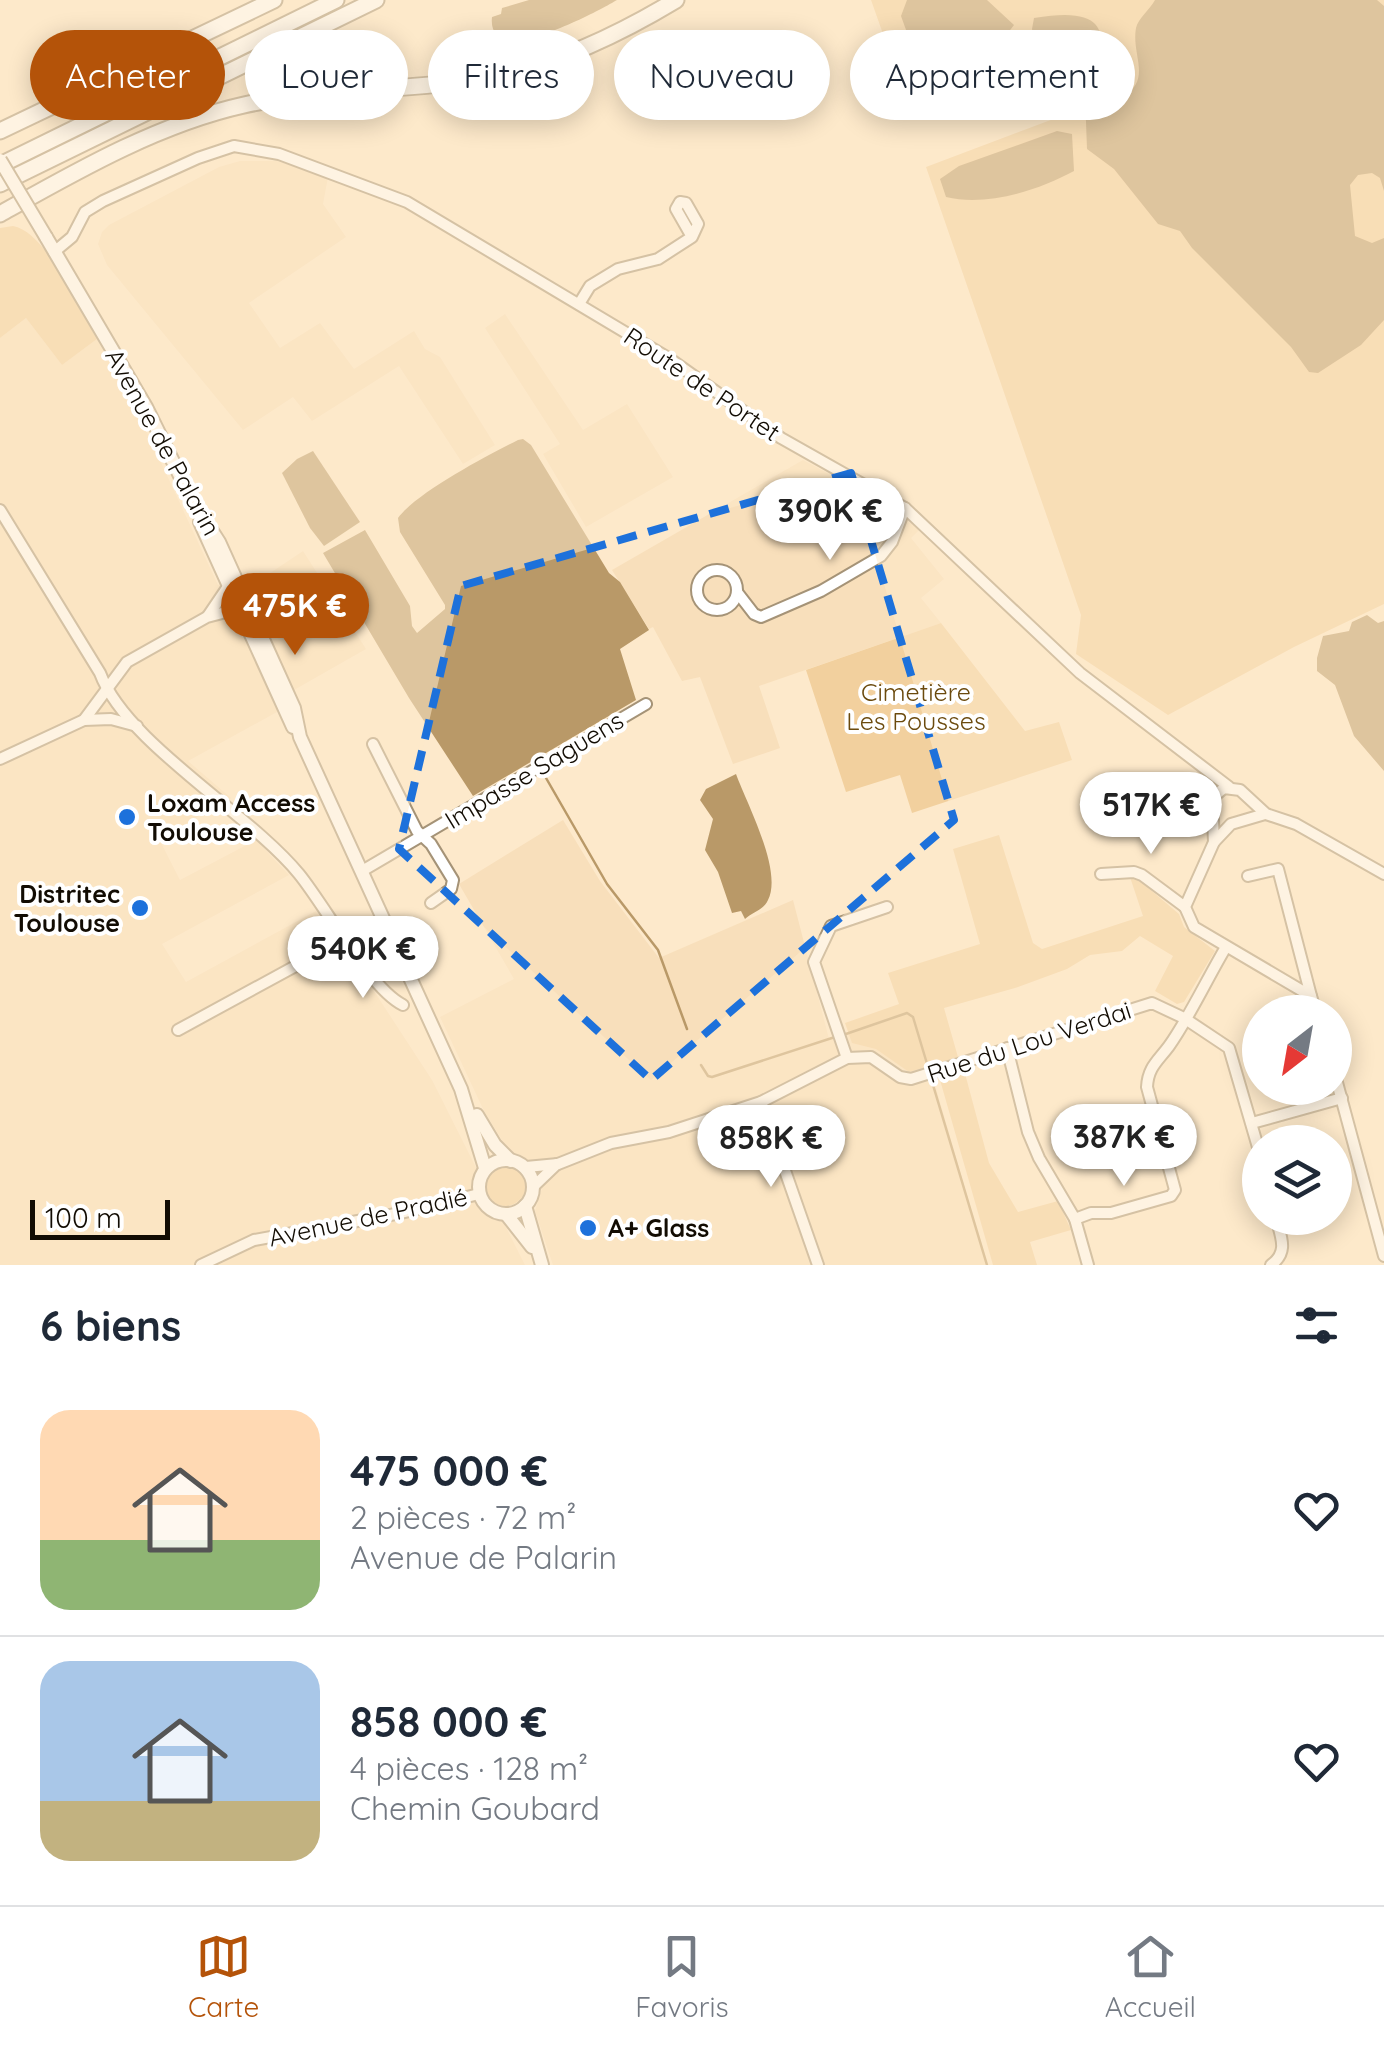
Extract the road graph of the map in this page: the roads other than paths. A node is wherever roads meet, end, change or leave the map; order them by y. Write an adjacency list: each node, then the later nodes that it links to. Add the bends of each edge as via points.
1 (274, 0): 5 (highway)
2 (336, 0): 6 (highway)
3 (376, 0): 7 (highway)
4 (676, 0): 8 (highway, via 571,54 487,78 301,96 206,116)
5 (0, 131)
6 (0, 162): 10 (main road, Avenue de Palarin, bridge)
7 (0, 184)
8 (0, 214)
9 (692, 237): 11 (street, via 658,259 618,268 590,286)
10 (54, 252): 11 (street, Route de Portet, via 72,238 85,212 103,201 198,158 234,146 257,148 407,202); 15 (main road, Avenue de Palarin, via 219,542)
11 (579, 304): 12 (street, Route de Portet, via 780,438)
12 (905, 508): 14 (street, via 888,549 821,591 761,617); 22 (street, Route de Portet, via 1080,673)
13 (0, 510): 16 (street)
14 (737, 592)
15 (234, 602): 16 (street, via 127,662); 32 (main road, Avenue de Palarin)
16 (106, 690): 18 (street); 19 (street)
17 (646, 704): 30 (street, Impasse Saguens)
18 (84, 720): 19 (street); 21 (street)
19 (138, 726): 39 (street, via 296,870)
20 (373, 744): 30 (street, Impasse Saguens)
21 (0, 760)
22 (1210, 775): 23 (street, Route de Portet); 24 (street)
23 (1229, 787): 24 (street); 25 (street)
24 (1212, 798): 27 (street)
25 (1246, 799): 26 (street); 28 (street)
26 (1266, 814): 28 (street); 34 (street)
27 (1214, 817): 29 (street); 31 (street)
28 (1243, 818): 29 (street)
29 (1230, 824): 31 (street)
30 (423, 837): 32 (street, Impasse Saguens); 36 (street, Impasse Saguens, via 453,880)
31 (1214, 842): 38 (street)
32 (362, 870): 48 (main road, Avenue de Palarin)
33 (1101, 874): 38 (street, via 1142,875)
34 (1384, 874)
35 (1248, 876): 42 (street, via 1278,869)
36 (431, 903)
37 (887, 907): 47 (street, via 831,926 814,962)
38 (1185, 907): 40 (street, via 1194,926)
39 (347, 938): 43 (street, via 381,991); 45 (street)
40 (1226, 947): 41 (street); 44 (street)
41 (1308, 995)
42 (1310, 995)
43 (403, 1005)
44 (1184, 1018): 46 (street, Rue du Lou Verdai, via 1152,1003); 52 (street, Rue du Lou Verdai, via 1229,1048); 62 (street, via 1153,1063 1147,1087 1171,1196)
45 (178, 1030)
46 (1007, 1048): 47 (street, Rue du Lou Verdai, via 920,1077 900,1076 872,1056); 62 (street, via 1028,1132)
47 (847, 1058): 49 (street)
48 (462, 1088): 54 (main road, Avenue de Palarin); 57 (main road, Avenue de Palarin)
49 (762, 1102): 55 (street); 67 (street)
50 (1321, 1105): 53 (street)
51 (1344, 1105): 64 (street)
52 (1252, 1125)
53 (1259, 1125)
54 (511, 1161): 56 (main road); 57 (main road)
55 (558, 1164): 56 (street); 58 (street)
56 (526, 1167): 58 (main road)
57 (485, 1168): 59 (main road)
58 (533, 1186): 60 (main road)
59 (480, 1194): 61 (main road, via 492,1210); 66 (street, Avenue de Pradié, via 254,1240)
60 (526, 1206): 61 (main road); 65 (main road)
61 (506, 1214): 65 (main road)
62 (1075, 1219): 68 (street)
63 (1281, 1235): 69 (street, via 1282,1255)
64 (1384, 1256)
65 (541, 1262)
66 (202, 1265)
67 (818, 1265)
68 (1088, 1265)
69 (1271, 1265)

